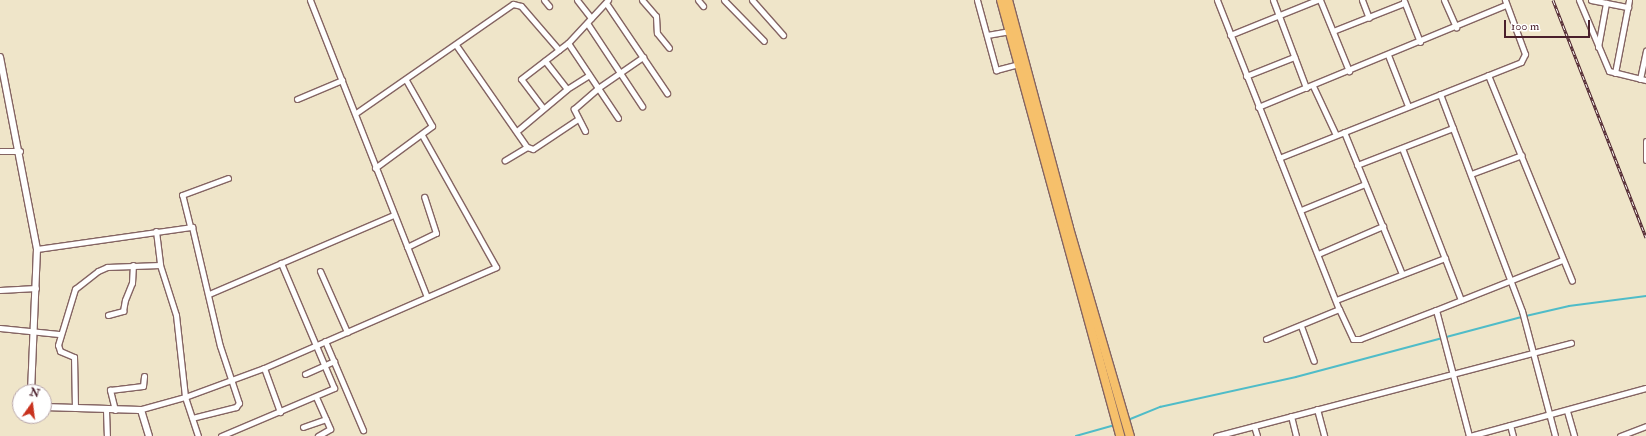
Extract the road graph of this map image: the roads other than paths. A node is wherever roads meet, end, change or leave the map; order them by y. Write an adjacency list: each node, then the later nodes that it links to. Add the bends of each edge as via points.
1 (310, 0): 58 (street)
2 (544, 0): 24 (street)
3 (577, 0): 28 (street)
4 (642, 0): 42 (street, via 658,19 657,33)
5 (698, 0): 25 (street)
6 (724, 0): 37 (street)
7 (752, 0): 34 (street)
8 (977, 0): 35 (street)
9 (1001, 0): 32 (main road)
10 (1008, 0): 161 (main road, via 1069,228)
11 (1217, 0): 36 (street)
12 (1273, 0): 27 (street)
13 (1318, 0): 27 (street); 33 (street)
14 (1362, 0): 29 (street)
15 (1444, 0): 31 (street)
16 (1579, 0): 41 (street)
17 (1591, 0): 23 (street)
18 (1629, 0): 26 (street)
19 (607, 1): 28 (street); 47 (street)
20 (516, 2): 40 (street); 43 (street)
21 (1404, 2): 29 (street); 38 (street)
22 (1505, 2): 31 (street); 55 (street, via 1526,57 1521,62)
23 (1606, 3): 26 (street); 41 (street)
24 (548, 6)
25 (703, 6)
26 (1628, 7): 53 (street)
27 (1279, 16): 36 (street); 48 (street)
28 (591, 18): 30 (street)
29 (1369, 18): 33 (street)
30 (587, 23): 39 (street); 52 (street)
31 (1456, 27): 38 (street)
32 (1010, 31): 35 (street); 50 (main road)
33 (1333, 31): 51 (street)
34 (782, 35)
35 (987, 35): 50 (street, via 996,70)
36 (1230, 35): 56 (street)
37 (764, 41)
38 (1420, 42): 45 (street)
39 (568, 43): 43 (street); 54 (street)
40 (456, 45): 59 (street); 76 (street)
41 (1598, 47): 53 (street, via 1607,67)
42 (669, 48)
43 (559, 50): 49 (street)
44 (1646, 51): 57 (street)
45 (1388, 55): 51 (street); 69 (street)
46 (0, 57): 85 (street)
47 (642, 57): 52 (street); 65 (street)
48 (1294, 57): 56 (street); 63 (street)
49 (545, 61): 64 (street); 71 (street, via 521,79)
50 (1018, 64): 162 (main road)
51 (1349, 71): 61 (street)
52 (620, 73): 62 (street); 68 (street)
53 (1615, 73): 57 (street)
54 (589, 75): 62 (street); 64 (street)
55 (1488, 75): 66 (street); 86 (street)
56 (1246, 76): 70 (street)
57 (1640, 78): 60 (street)
58 (342, 80): 67 (street); 72 (street)
59 (406, 80): 72 (street); 79 (street, via 432,126)
60 (1646, 80)
61 (1313, 86): 63 (street); 80 (street)
62 (598, 88): 73 (street); 74 (street, via 574,109)
63 (1306, 88): 70 (street)
64 (567, 89): 71 (street)
65 (667, 93)
66 (1440, 94): 69 (street); 75 (street)
67 (297, 99)
68 (642, 106)
69 (1408, 106): 78 (street)
70 (1258, 107): 87 (street)
71 (543, 108): 76 (street)
72 (356, 113): 91 (street)
73 (618, 118)
74 (578, 119): 77 (street); 82 (street, via 533,149)
75 (1453, 128): 83 (street); 92 (street)
76 (517, 131): 82 (street)
77 (585, 131)
78 (1344, 132): 80 (street); 90 (street)
79 (422, 135): 91 (street); 116 (street, via 496,267)
80 (1336, 136): 87 (street)
81 (1646, 142): 89 (street)
82 (527, 147): 88 (street)
83 (1402, 148): 90 (street); 104 (street)
84 (0, 151): 85 (street)
85 (20, 151): 102 (street)
86 (1522, 155): 92 (street); 105 (street)
87 (1279, 158): 96 (street)
88 (505, 160)
89 (1646, 160)
90 (1357, 166): 94 (street)
91 (375, 168): 97 (street)
92 (1471, 174): 111 (street)
93 (228, 178): 98 (street, via 182,195)
94 (1365, 184): 96 (street); 99 (street)
95 (424, 197): 101 (street, via 436,233)
96 (1301, 210): 103 (street)
97 (394, 215): 101 (street); 106 (street)
98 (190, 226): 100 (street); 115 (street)
99 (1383, 226): 103 (street); 110 (street)
100 (156, 231): 102 (street); 108 (street)
101 (407, 247): 116 (street)
102 (37, 249): 113 (street)
103 (1318, 254): 117 (street)
104 (1444, 258): 110 (street); 118 (street)
105 (1562, 260): 111 (street); 112 (street)
106 (281, 263): 115 (street); 130 (street)
107 (133, 265): 108 (street); 121 (street, via 132,283 123,311); 126 (street, via 107,267 77,285)
108 (160, 265): 142 (street, via 175,309)
109 (320, 270): 124 (street)
110 (1402, 274): 117 (street)
111 (1510, 279): 118 (street); 131 (street)
112 (1572, 282)
113 (36, 288): 114 (street); 125 (street)
114 (0, 290)
115 (209, 294): 139 (street)
116 (427, 297): 124 (street)
117 (1336, 300): 119 (street)
118 (1461, 300): 120 (street)
119 (1339, 309): 120 (street, via 1351,336 1357,340); 122 (street)
120 (1436, 310): 138 (street)
121 (108, 315)
122 (1301, 326): 127 (street); 133 (street)
123 (0, 328): 125 (street)
124 (346, 332): 128 (street)
125 (34, 333): 126 (street); 140 (street)
126 (59, 334): 145 (street, via 59,350 74,358)
127 (1266, 339)
128 (325, 341): 130 (street); 132 (street)
129 (1572, 343): 131 (street)
130 (315, 345): 134 (street); 135 (street)
131 (1534, 353): 138 (street); 152 (street)
132 (334, 361): 134 (street); 160 (street)
133 (1314, 361)
134 (324, 365): 136 (street); 143 (street, via 334,388)
135 (264, 368): 139 (street); 151 (street)
136 (305, 374)
137 (144, 376): 148 (street, via 143,386 110,390)
138 (1453, 376): 146 (street); 172 (street)
139 (230, 380): 142 (street); 154 (street, via 238,406)
140 (32, 384)
141 (1646, 388): 150 (street)
142 (185, 397): 149 (street); 154 (street)
143 (316, 397): 151 (street); 155 (street)
144 (52, 407): 145 (street)
145 (75, 408): 147 (street)
146 (1317, 409): 153 (street); 171 (street)
147 (106, 410): 148 (street); 163 (street)
148 (115, 410): 149 (street)
149 (138, 410): 164 (street, via 142,411)
150 (1567, 411): 152 (street); 175 (street)
151 (280, 412): 166 (street)
152 (1549, 415): 156 (street); 174 (street)
153 (1291, 416): 157 (street); 170 (street)
154 (192, 418): 165 (street)
155 (326, 419): 159 (street); 167 (street, via 330,430)
156 (1510, 425): 172 (street); 173 (street)
157 (1254, 426): 168 (street); 169 (street)
158 (1646, 426): 176 (street)
159 (303, 427)
160 (363, 430)
161 (1129, 433)
162 (1120, 434)
163 (107, 436)
164 (149, 436)
165 (198, 436)
166 (221, 436)
167 (318, 436)
168 (1216, 436)
169 (1257, 436)
170 (1296, 436)
171 (1324, 436)
172 (1470, 436)
173 (1513, 436)
174 (1555, 436)
175 (1574, 436)
176 (1620, 436)

